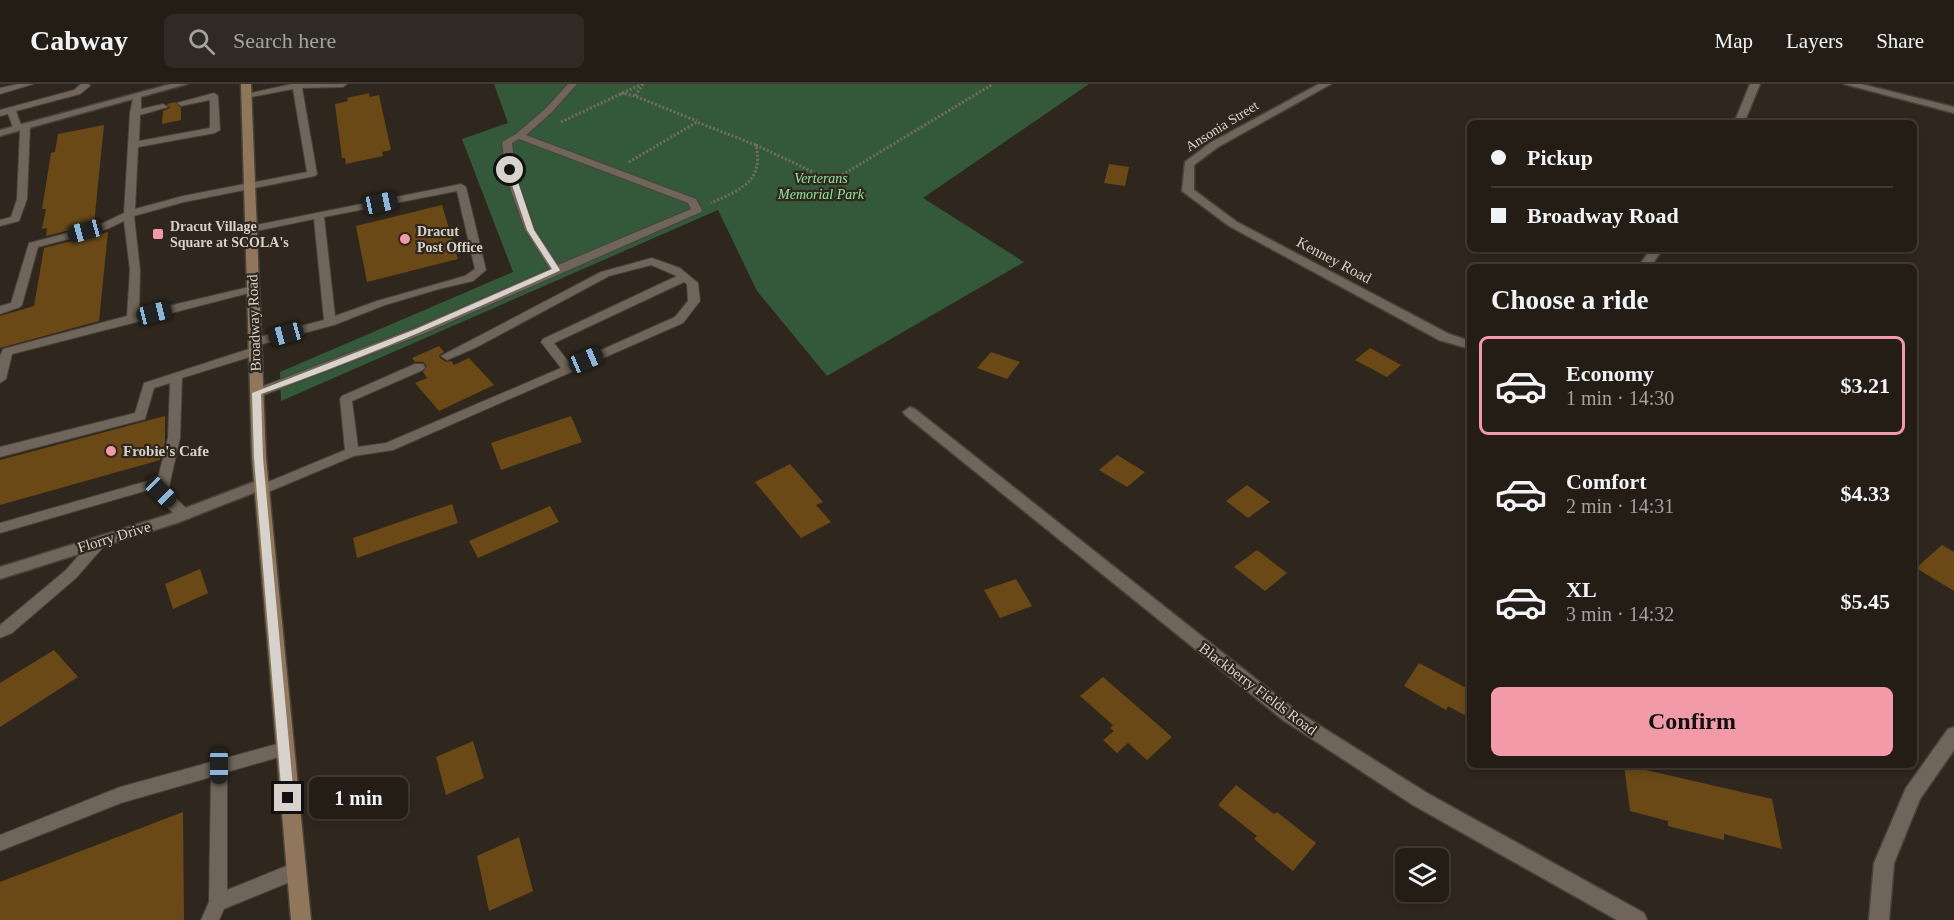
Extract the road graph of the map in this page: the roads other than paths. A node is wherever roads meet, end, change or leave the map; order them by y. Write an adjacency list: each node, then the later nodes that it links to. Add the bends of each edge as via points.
1 (29, 84): 11 (lane)
2 (85, 84): 15 (lane, via 77,92)
3 (182, 84): 12 (street)
4 (344, 84): 9 (lane)
5 (573, 84): 22 (lane)
6 (1326, 84): 25 (street, Ansonia Street, via 1190,164)
7 (1755, 84): 19 (street)
8 (1850, 84): 16 (street)
9 (297, 85): 10 (lane); 24 (lane, via 312,174)
10 (246, 89): 24 (main road, Broadway Road)
11 (0, 91)
12 (137, 96): 18 (lane); 20 (street)
13 (182, 103): 23 (lane, via 214,96 216,129)
14 (163, 107): 18 (lane)
15 (11, 110): 17 (lane); 20 (lane)
16 (1954, 110)
17 (0, 113)
18 (135, 113): 23 (lane)
19 (1740, 120)
20 (21, 127): 21 (street); 28 (lane, via 22,199 15,219)
21 (0, 133)
22 (519, 136): 30 (lane, via 507,142 511,177 530,230); 30 (lane, via 692,201 697,210)
23 (133, 145): 26 (lane)
24 (250, 186): 26 (lane); 29 (main road, Broadway Road)
25 (1188, 191): 36 (street, Kenney Road, via 1242,230 1444,337)
26 (129, 215): 33 (lane, via 33,245 15,305); 34 (lane, via 135,270)
27 (319, 216): 29 (lane); 35 (lane); 35 (lane, via 461,187 481,270 469,279)
28 (0, 223)
29 (251, 229): 32 (main road, Broadway Road)
30 (556, 270): 43 (lane, via 419,331)
31 (685, 277): 38 (lane, via 652,261 605,274); 40 (lane, via 692,283 694,301 680,320); 40 (lane, via 547,342)
32 (253, 289): 34 (lane); 37 (main road, Broadway Road)
33 (0, 310)
34 (133, 318): 42 (lane, via 7,352)
35 (330, 322): 37 (lane)
36 (1467, 344)
37 (255, 347): 41 (lane); 43 (main road, Broadway Road)
38 (447, 356)
39 (419, 367): 46 (lane, via 346,399)
40 (567, 368): 46 (lane, via 388,447)
41 (177, 376): 45 (lane, via 148,386 141,416); 47 (lane, via 174,438)
42 (0, 379)
43 (257, 393): 48 (main road, Broadway Road)
44 (910, 412): 62 (street, Blackberry Fields Road, via 1289,715 1420,799)
45 (0, 452)
46 (352, 452): 48 (lane)
47 (164, 481): 49 (lane, via 161,492); 50 (lane)
48 (261, 487): 49 (street, Florry Drive); 55 (main road, Broadway Road)
49 (184, 514): 51 (street, Florry Drive)
50 (0, 528)
51 (99, 542): 52 (street, Florry Drive); 53 (lane, via 71,574)
52 (0, 573)
53 (0, 632)
54 (1954, 735): 63 (street, via 1913,794 1884,863)
55 (284, 749): 56 (lane); 58 (main road, Broadway Road)
56 (219, 766): 57 (lane, via 120,795); 59 (lane)
57 (0, 843)
58 (296, 871): 59 (lane); 61 (main road, Broadway Road)
59 (218, 903): 60 (lane)
60 (210, 920)
61 (301, 920)
62 (1637, 920)
63 (1879, 920)

